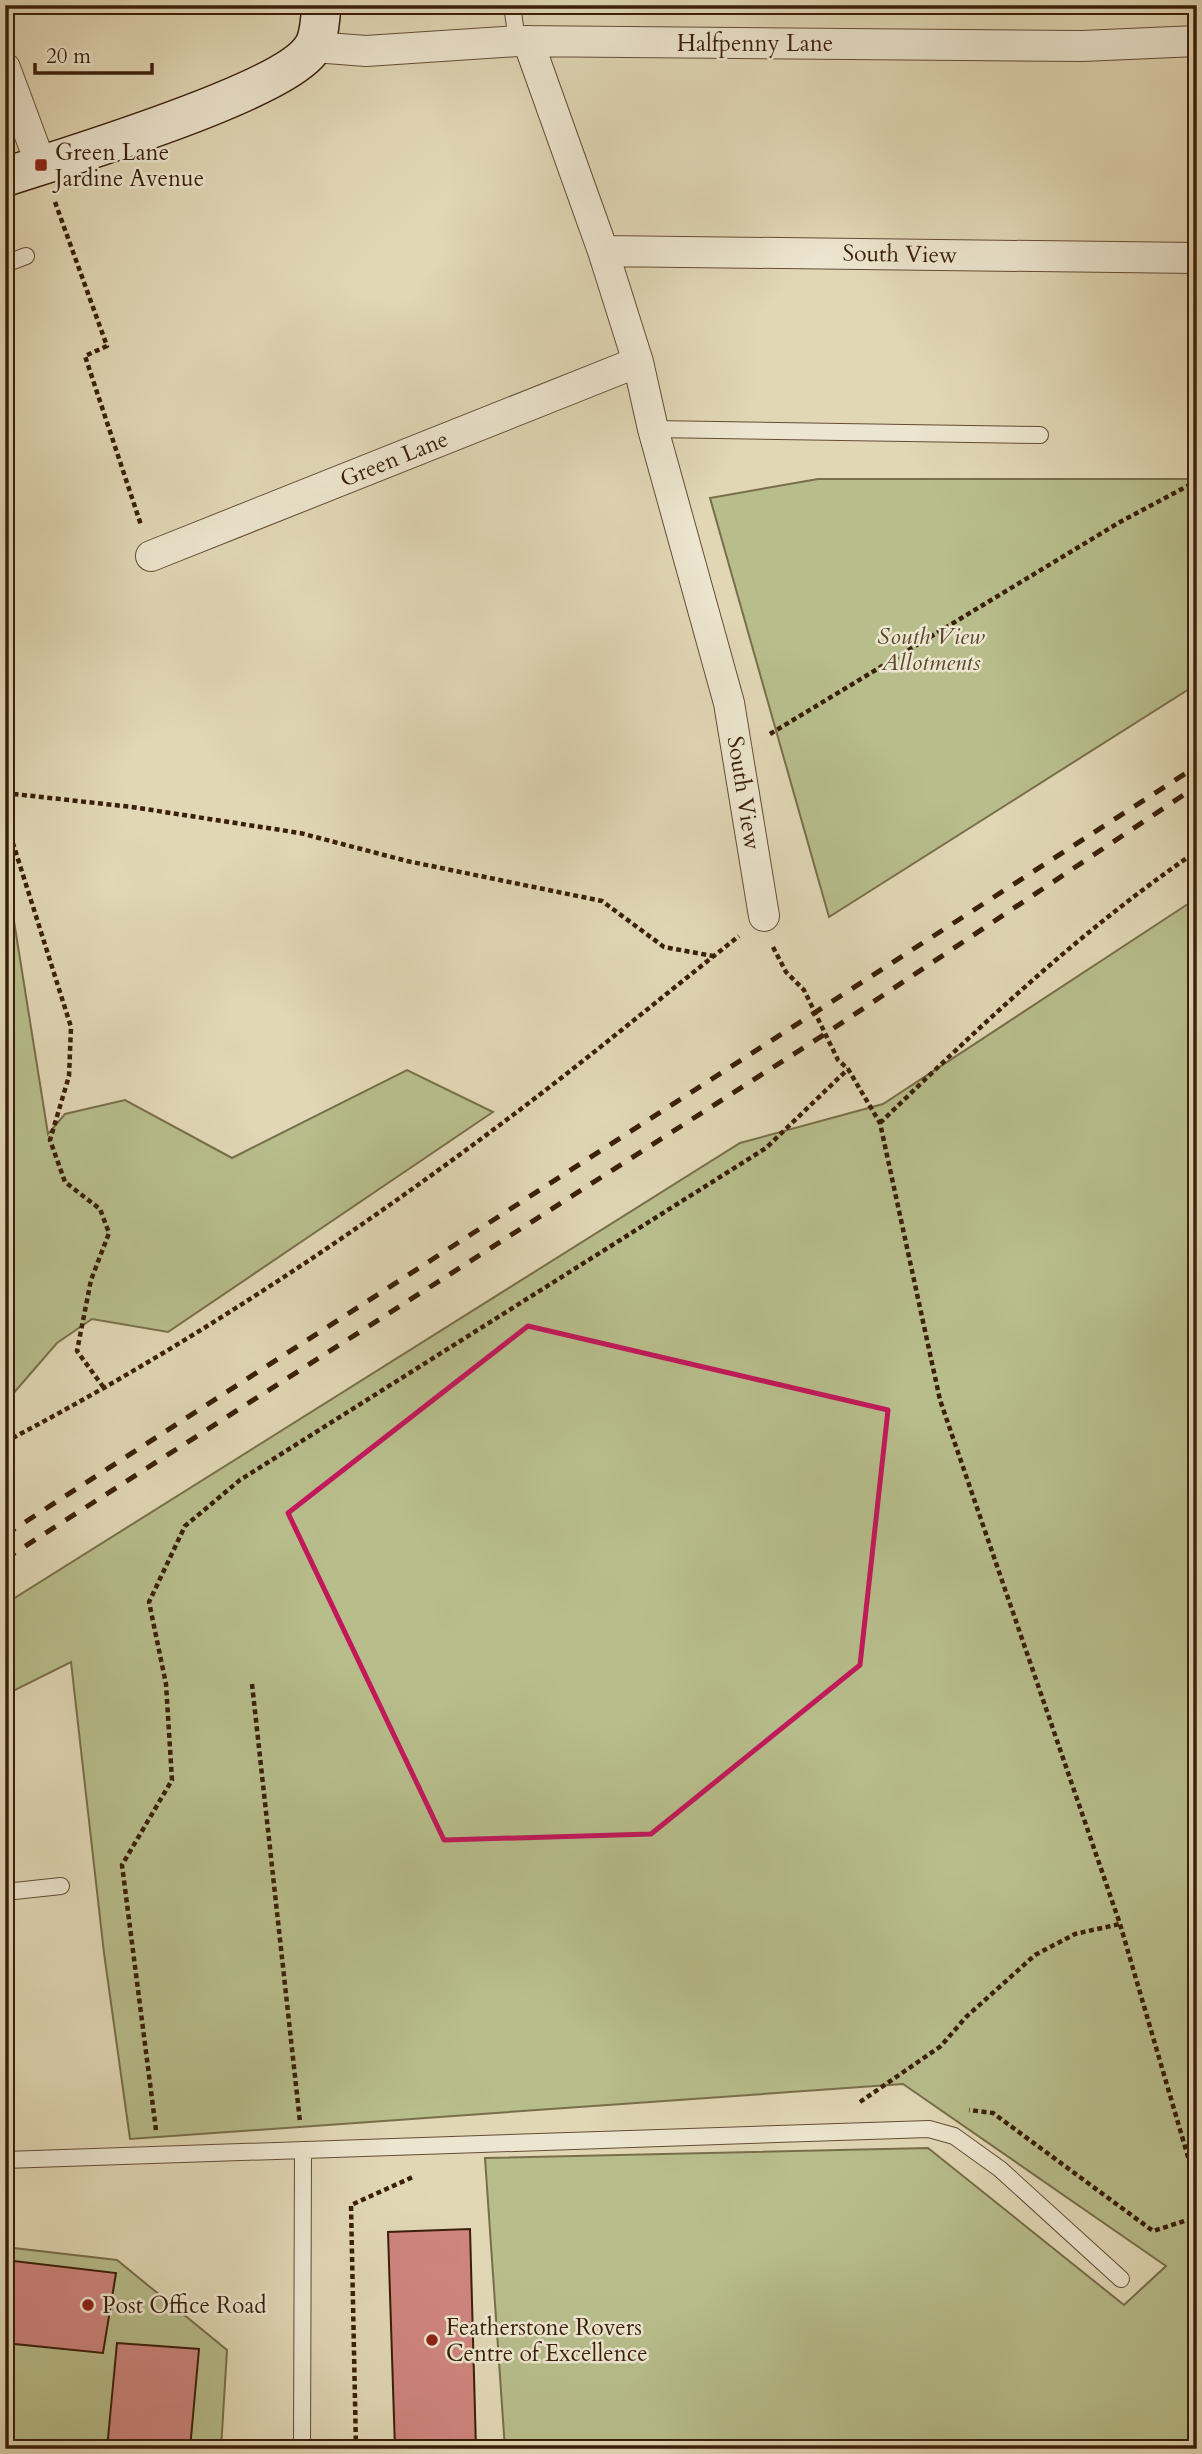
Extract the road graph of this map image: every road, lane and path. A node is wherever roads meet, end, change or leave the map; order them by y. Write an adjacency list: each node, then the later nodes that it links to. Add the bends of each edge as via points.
1 (321, 5): 5 (main road)
2 (512, 5): 3 (lane)
3 (523, 41): 4 (street, Halfpenny Lane, via 1069,46); 5 (street, Halfpenny Lane, via 366,51); 9 (street, South View)
4 (1197, 41)
5 (314, 47): 7 (main road, via 276,78 136,134)
6 (5, 68): 7 (street)
7 (41, 165): 8 (main road); 17 (path, via 107,346 85,356)
8 (5, 177)
9 (603, 251): 11 (street, South View); 13 (street, South View)
10 (26, 256): 12 (lane)
11 (1197, 258)
12 (5, 264)
13 (638, 362): 14 (street, South View); 17 (street, Green Lane)
14 (653, 429): 15 (lane); 18 (street, South View, via 729,703)
15 (1040, 435)
16 (1197, 481): 18 (path, via 1108,529)
17 (151, 556)
18 (737, 754): 22 (street, South View)
19 (5, 793): 23 (path, via 300,833 407,861 602,901 664,947)
20 (5, 818): 26 (path, via 71,1027 69,1076 50,1140 65,1182 100,1209 109,1233 91,1280 77,1350)
21 (1197, 851): 25 (path, via 1139,890 986,1019)
22 (764, 916): 23 (path); 24 (path, via 770,942 786,972 804,990 838,1060)
23 (714, 956): 26 (path, via 404,1195)
24 (848, 1069): 25 (path); 35 (path, via 766,1148 240,1480 185,1527 149,1602 166,1684 173,1780 122,1865)
25 (880, 1123): 31 (path, via 940,1400)
26 (105, 1389): 27 (path)
27 (5, 1442)
28 (252, 1684): 34 (path)
29 (61, 1886): 30 (lane)
30 (5, 1892)
31 (1120, 1924): 32 (path, via 1075,1934 1035,1955 941,2046 858,2104); 38 (path, via 1193,2174)
32 (869, 2103)
33 (955, 2109): 38 (path, via 993,2113 1153,2231)
34 (303, 2150): 35 (lane); 39 (lane, via 929,2129 954,2136 1000,2169); 40 (lane)
35 (159, 2155): 36 (lane)
36 (5, 2160)
37 (423, 2172): 41 (path, via 351,2206)
38 (1196, 2218)
39 (1121, 2280)
40 (302, 2449)
41 (356, 2449)

